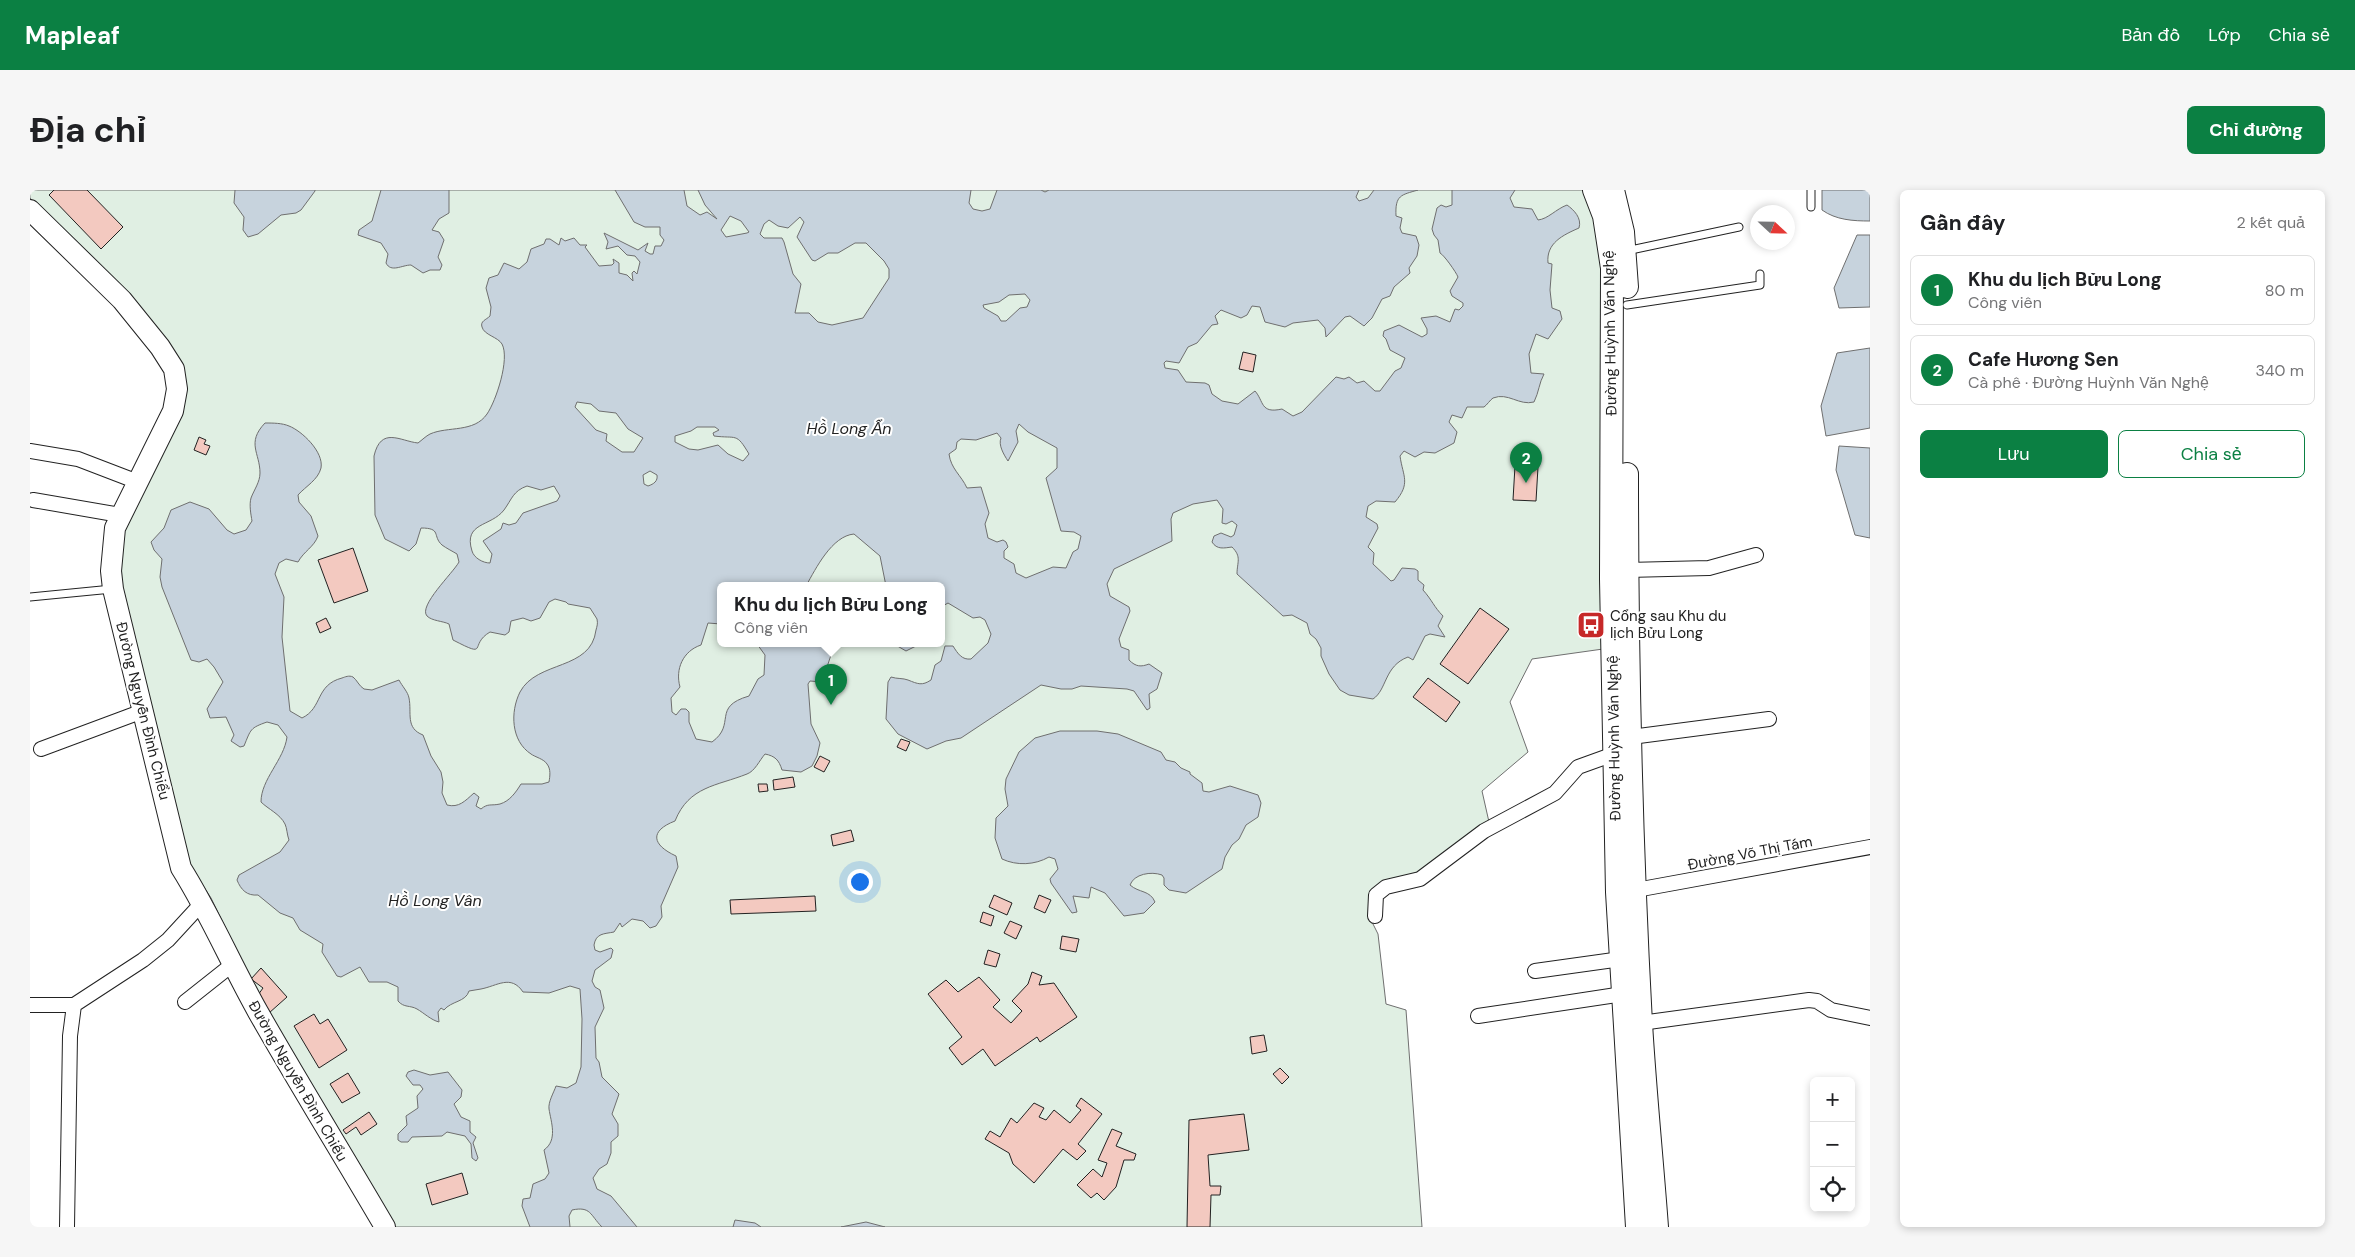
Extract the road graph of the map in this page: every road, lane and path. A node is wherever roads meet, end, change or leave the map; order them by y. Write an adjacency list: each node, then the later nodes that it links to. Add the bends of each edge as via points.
1 (1594, 190): 22 (main road, Đường Huỳnh Văn Nghệ, via 1604,216 1612,268)
2 (1613, 190): 7 (main road, Đường Huỳnh Văn Nghệ)
3 (1811, 190): 4 (lane)
4 (1811, 207)
5 (30, 210): 11 (main road, Đường Nguyễn Đình Chiểu, via 122,300 174,369 173,411)
6 (1739, 228): 7 (lane)
7 (1626, 251): 9 (main road, Đường Huỳnh Văn Nghệ)
8 (1760, 274): 9 (lane, via 1760,285)
9 (1627, 305): 15 (main road, Đường Huỳnh Văn Nghệ)
10 (30, 451): 11 (street, via 78,459)
11 (138, 482): 13 (main road, Đường Nguyễn Đình Chiểu)
12 (33, 500): 13 (street)
13 (120, 515): 16 (main road, Đường Nguyễn Đình Chiểu, via 111,571)
14 (1756, 555): 15 (street, via 1709,568)
15 (1627, 570): 20 (main road, Đường Huỳnh Văn Nghệ)
16 (113, 589): 17 (lane); 18 (main road, Đường Nguyễn Đình Chiểu)
17 (30, 597)
18 (143, 710): 21 (street); 25 (main road, Đường Nguyễn Đình Chiểu, via 181,868)
19 (1769, 719): 20 (street)
20 (1631, 737): 24 (main road, Đường Huỳnh Văn Nghệ)
21 (41, 749)
22 (1614, 754): 24 (main road, Đường Huỳnh Văn Nghệ); 26 (street, via 1578,767 1555,793 1484,831 1420,879 1386,887 1376,895)
23 (1870, 847): 24 (street, Đường Võ Thị Tám)
24 (1627, 891): 27 (main road, Đường Huỳnh Văn Nghệ); 36 (main road, Đường Huỳnh Văn Nghệ)
25 (203, 902): 28 (main road, Đường Nguyễn Đình Chiểu); 33 (street, via 168,940 143,960)
26 (1375, 916)
27 (1621, 959): 29 (street); 30 (main road, Đường Huỳnh Văn Nghệ)
28 (233, 964): 31 (street); 38 (main road, Đường Nguyễn Đình Chiểu, via 305,1096)
29 (1535, 971)
30 (1623, 994): 34 (street); 39 (main road, Đường Huỳnh Văn Nghệ)
31 (185, 1002)
32 (30, 1004): 33 (street)
33 (74, 1005): 37 (street, via 70,1036)
34 (1478, 1016)
35 (1870, 1018): 36 (street, via 1831,1010 1809,1000)
36 (1641, 1023): 40 (main road, Đường Huỳnh Văn Nghệ)
37 (67, 1227)
38 (385, 1227)
39 (1637, 1227)
40 (1657, 1227)

